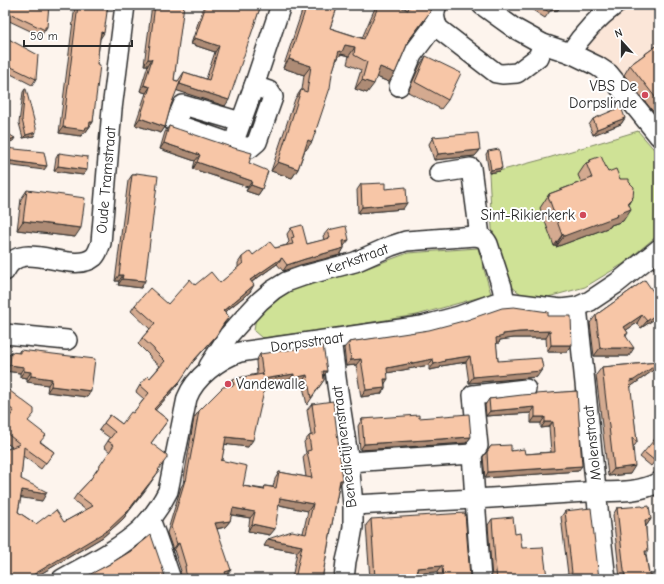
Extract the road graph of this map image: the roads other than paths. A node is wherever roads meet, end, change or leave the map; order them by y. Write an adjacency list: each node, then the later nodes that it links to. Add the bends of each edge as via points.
1 (125, 5): 16 (street, Oude Tramstraat, via 99,251 94,257 78,263 31,256 20,257 12,261)
2 (281, 5): 8 (street)
3 (482, 5): 6 (street, via 514,28)
4 (615, 5): 7 (street, via 603,14)
5 (436, 14): 6 (street, via 439,30 496,73 517,73 538,57); 9 (street, via 412,55)
6 (543, 44): 7 (street)
7 (570, 53): 11 (street, via 609,74)
8 (254, 86): 10 (street); 12 (street, via 269,91 273,97 257,142 250,148)
9 (399, 86)
10 (241, 122): 12 (street); 12 (street, via 184,104 175,124)
11 (659, 136)
12 (233, 144)
13 (439, 173): 14 (street, via 471,168)
14 (480, 236): 17 (street, via 487,240); 22 (street, Kerkstraat, via 406,241 354,262 286,282 260,301 228,335)
15 (659, 249): 18 (street, Dorpsstraat, via 606,291)
16 (5, 272)
17 (505, 302): 18 (street, Dorpsstraat, via 561,309); 20 (street, Dorpsstraat, via 494,303 422,326)
18 (577, 307): 27 (street, Molenstraat)
19 (5, 334): 21 (street)
20 (331, 339): 22 (street, Dorpsstraat, via 240,352 220,361); 25 (street, Benedictijnenstraat)
21 (68, 340)
22 (204, 374): 30 (street, Dorpsstraat, via 187,398 168,491)
23 (526, 389): 24 (street, via 473,395 478,446)
24 (472, 454): 25 (street); 28 (street)
25 (349, 462): 29 (street, Benedictijnenstraat)
26 (657, 486): 27 (street)
27 (597, 492): 28 (street); 35 (street, Molenstraat)
28 (475, 499): 29 (street); 34 (street)
29 (353, 505): 33 (street, Benedictijnenstraat)
30 (150, 519): 31 (street, Dorpsstraat, via 122,544); 32 (street)
31 (62, 579)
32 (172, 579)
33 (344, 579)
34 (481, 579)
35 (606, 579)

